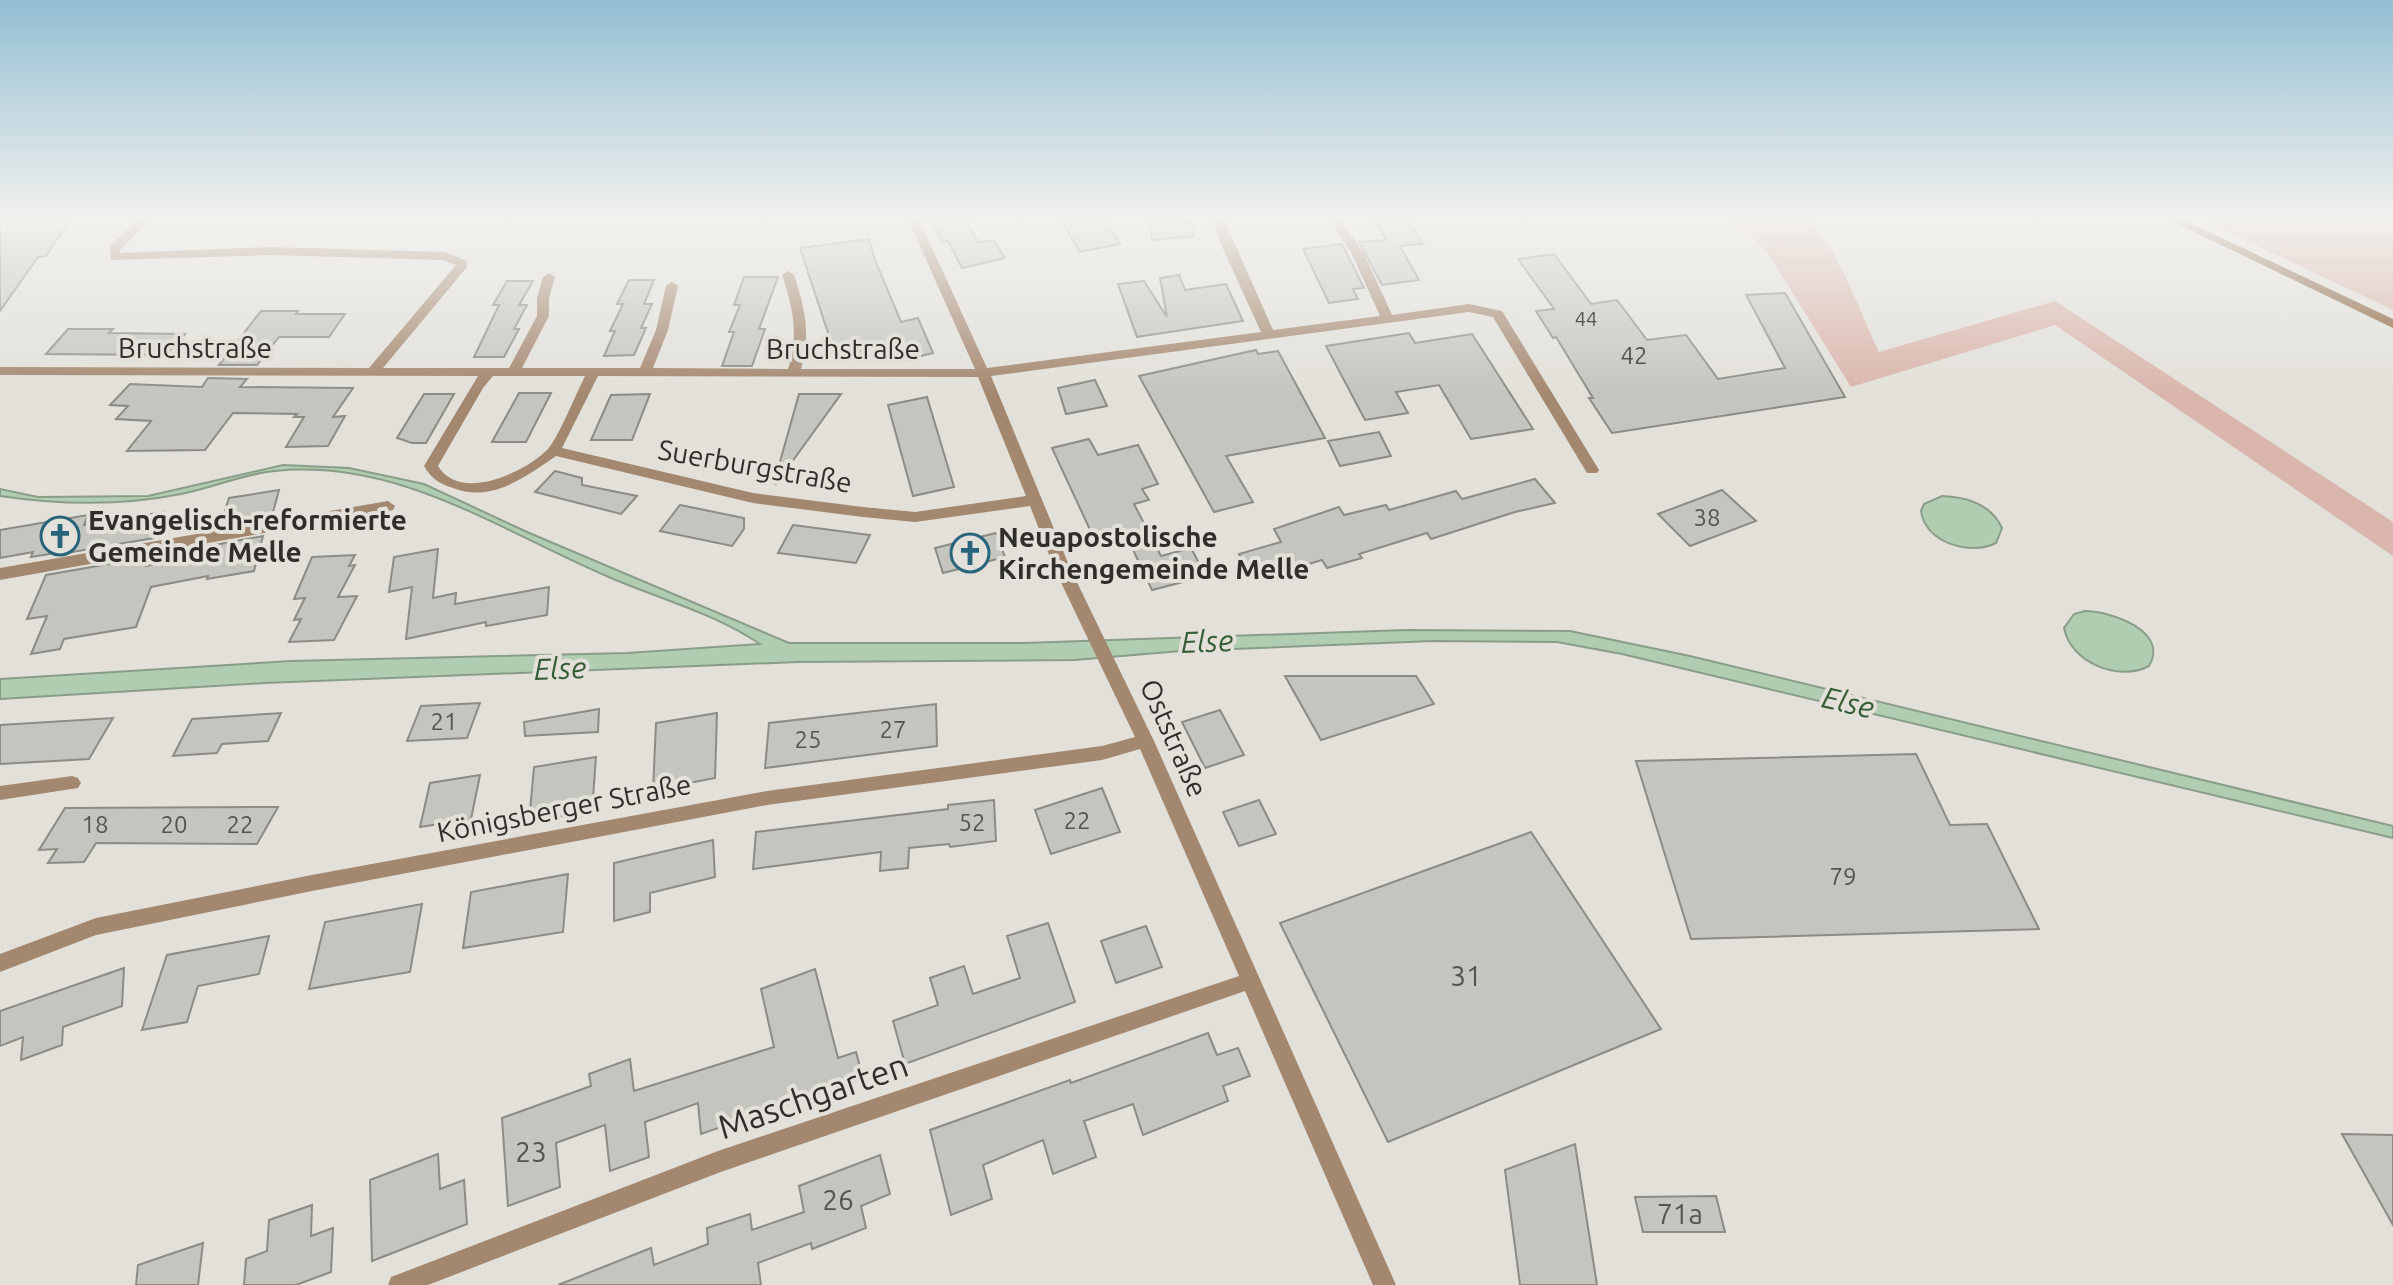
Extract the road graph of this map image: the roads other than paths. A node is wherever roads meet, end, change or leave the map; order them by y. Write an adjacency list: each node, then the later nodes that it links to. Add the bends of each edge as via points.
1 (454, 275): 15 (street)
2 (788, 275): 19 (street, via 804,326)
3 (938, 275): 17 (street, Oststraße)
4 (1241, 275): 11 (street)
5 (1368, 275): 9 (street)
6 (2290, 275): 10 (main road)
7 (549, 277): 14 (street, via 543,316)
8 (672, 286): 18 (street)
9 (1387, 318): 11 (street, Bruchstraße); 21 (street, Bruchstraße, via 1469,308 1498,314)
10 (2393, 324)
11 (1269, 335): 17 (street, Bruchstraße)
12 (0, 371): 15 (street, Bruchstraße)
13 (489, 372): 14 (street, Bruchstraße); 15 (street, Bruchstraße); 20 (street, via 431,466 437,476 473,489 507,479)
14 (513, 372): 16 (street, Bruchstraße)
15 (372, 373)
16 (593, 373): 18 (street, Bruchstraße); 20 (street)
17 (983, 373): 19 (street, Bruchstraße); 22 (street, Oststraße)
18 (644, 374): 19 (street, Bruchstraße)
19 (793, 374)
20 (554, 451): 22 (street, Suerburgstraße, via 753,498 863,512 915,517)
21 (1592, 470)
22 (1035, 500): 25 (street, Oststraße)
23 (388, 506): 24 (street)
24 (0, 574)
25 (1145, 741): 28 (street, Königsberger Straße, via 1102,753 767,798 312,883 96,927); 29 (street, Oststraße)
26 (72, 783): 27 (street)
27 (0, 793)
28 (0, 963)
29 (1252, 980): 30 (street, Maschgarten, via 718,1162); 31 (street, Oststraße)
30 (399, 1285)
31 (1385, 1285)

